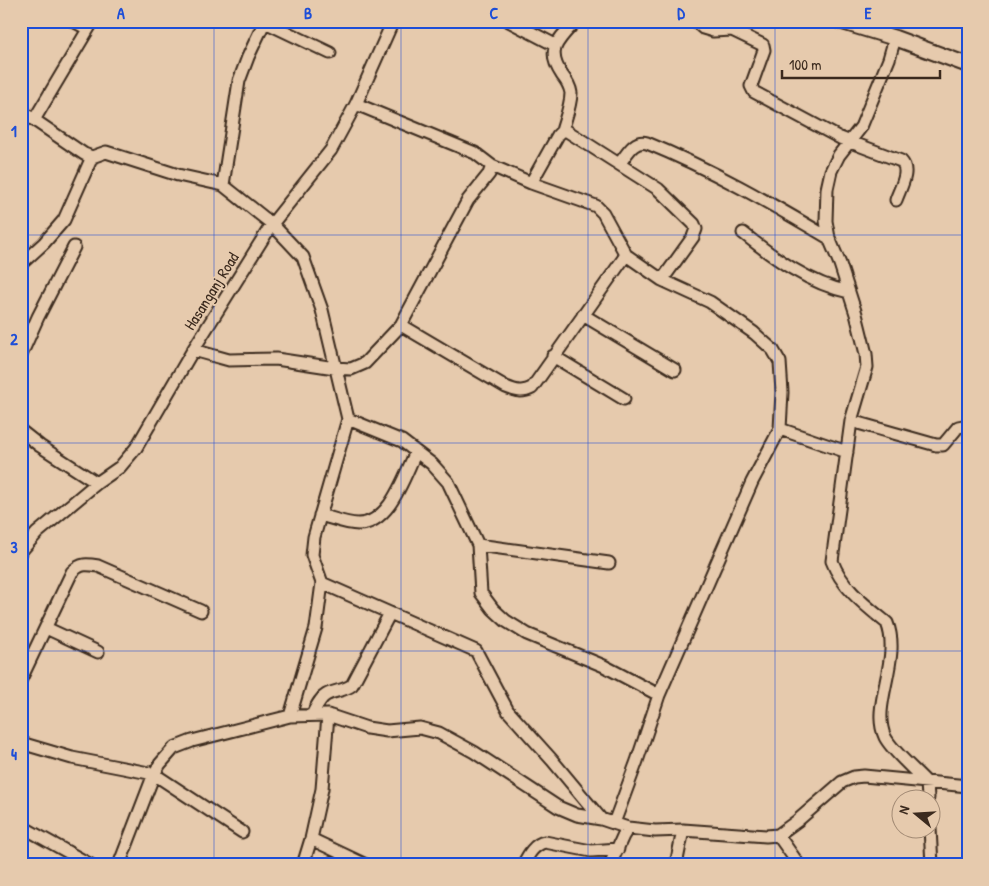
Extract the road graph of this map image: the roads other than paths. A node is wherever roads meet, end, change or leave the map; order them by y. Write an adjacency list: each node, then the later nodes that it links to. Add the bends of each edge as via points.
1 (73, 21): 8 (street)
2 (393, 21): 13 (street, Hasanganj Road)
3 (509, 21): 10 (street)
4 (576, 21): 10 (street)
5 (695, 21): 17 (street, via 713,31 732,30 763,46 752,91)
6 (839, 21): 9 (main road)
7 (265, 22): 11 (street); 22 (street, via 239,81)
8 (90, 25): 15 (street)
9 (896, 38): 12 (main road); 17 (street, via 861,127)
10 (555, 45): 16 (street, via 554,61 571,94)
11 (330, 53)
12 (968, 65)
13 (356, 104): 20 (street, via 474,153); 24 (street, Hasanganj Road, via 331,150)
14 (21, 111): 15 (street)
15 (34, 120): 18 (street)
16 (562, 131): 19 (street); 21 (street)
17 (850, 141): 23 (street, via 896,158 905,165); 26 (street, via 839,155 829,179 826,212)
18 (92, 157): 22 (street, via 106,152 178,175); 29 (street, via 64,220)
19 (620, 163): 26 (street, via 635,144 642,141 716,174); 30 (street, via 658,188 696,229)
20 (492, 166): 21 (street); 33 (street, via 490,174 468,200)
21 (531, 183): 28 (street, via 596,206)
22 (223, 185): 24 (street)
23 (896, 200)
24 (272, 224): 34 (street, Hasanganj Road); 37 (street, via 303,257 322,310)
25 (743, 233): 31 (street, via 783,263 827,286)
26 (829, 238): 31 (street)
27 (74, 247): 35 (street)
28 (626, 255): 30 (street); 32 (street)
29 (21, 264)
30 (662, 280): 43 (street, via 710,302 773,350 780,362)
31 (849, 292): 41 (street, via 867,367)
32 (583, 315): 36 (street); 38 (street)
33 (401, 325): 36 (street, via 516,391 525,392 532,388); 37 (street, via 365,363 351,369)
34 (193, 350): 37 (street, via 229,360 276,359); 47 (street, Hasanganj Road, via 136,448 120,466)
35 (21, 356)
36 (553, 356): 39 (street)
37 (335, 368): 40 (street)
38 (675, 370)
39 (624, 399)
40 (348, 419): 45 (street, via 402,441); 48 (street)
41 (851, 421): 42 (street, via 936,445 943,445 958,427); 46 (street)
42 (968, 425)
43 (780, 429): 46 (street); 58 (street, via 752,482)
44 (21, 431): 47 (street)
45 (416, 452): 48 (street, via 392,500 376,520 352,524); 49 (street, via 448,482)
46 (847, 452): 64 (street, via 832,561 837,575 850,591 887,623 891,640 889,670 881,711 885,736)
47 (97, 483): 50 (street, Hasanganj Road)
48 (320, 514): 52 (street, via 312,555)
49 (478, 545): 51 (street); 58 (street, via 481,593 506,621 527,634 604,666)
50 (22, 550)
51 (609, 563)
52 (322, 583): 54 (street); 61 (street, via 316,628)
53 (201, 611): 55 (street, via 98,566 86,564 72,572)
54 (390, 613): 59 (street, via 352,685 321,699); 67 (street, via 476,651 508,711)
55 (46, 628): 56 (street); 57 (street)
56 (98, 652)
57 (21, 679)
58 (659, 695): 68 (street)
59 (312, 715): 60 (street); 61 (street)
60 (328, 715): 67 (street, via 366,728 387,731 420,728 439,733 558,807 577,815); 75 (street, via 322,789)
61 (290, 716): 63 (street, via 174,748)
62 (21, 743): 63 (street, via 72,758)
63 (154, 774): 72 (street); 78 (street)
64 (927, 782): 65 (street); 66 (street); 73 (street, via 854,777 842,782)
65 (968, 786)
66 (927, 788)
67 (601, 819): 68 (street)
68 (614, 823): 70 (street)
69 (21, 826): 77 (street)
70 (628, 828): 71 (street); 76 (street)
71 (683, 830): 73 (street); 83 (street)
72 (242, 832)
73 (778, 835): 84 (street)
74 (931, 838): 85 (street)
75 (311, 839): 79 (street); 80 (street)
76 (618, 849): 81 (street, via 591,850 545,842 534,847); 82 (street)
77 (91, 865)
78 (119, 865)
79 (303, 865)
80 (366, 865)
81 (523, 865)
82 (610, 865)
83 (676, 865)
84 (799, 865)
85 (932, 865)

